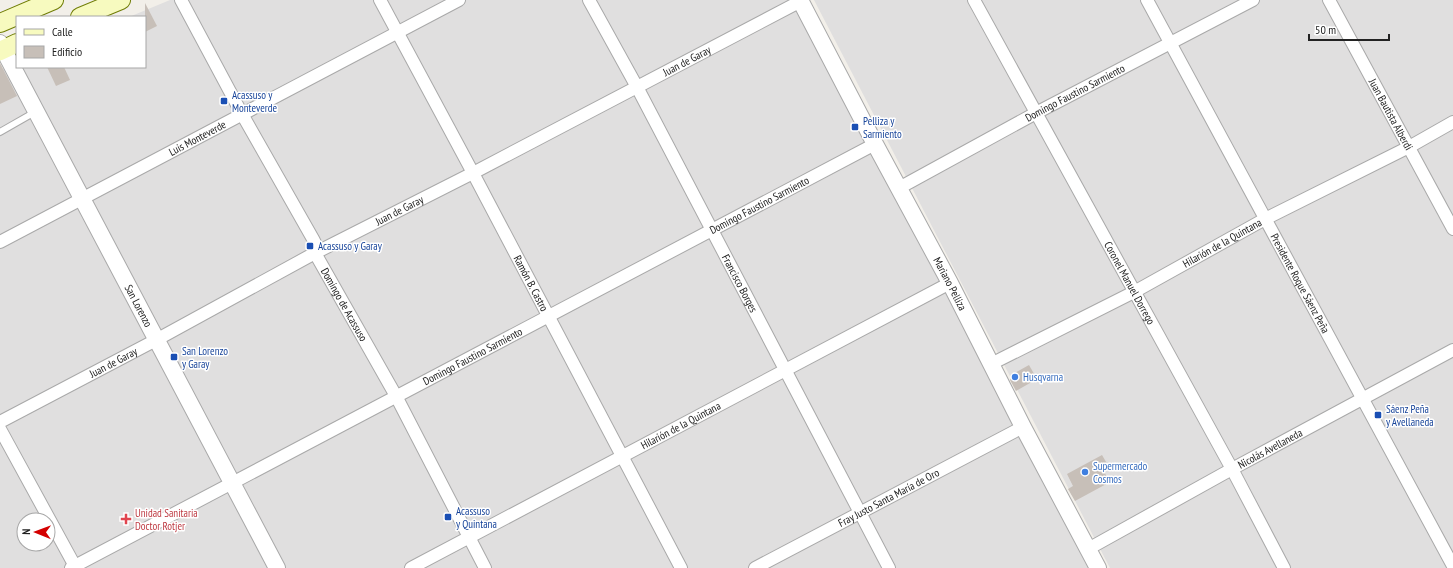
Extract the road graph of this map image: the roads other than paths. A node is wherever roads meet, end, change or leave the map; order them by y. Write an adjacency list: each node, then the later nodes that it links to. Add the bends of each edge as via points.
1 (54, 0): 12 (main road)
2 (121, 0): 14 (main road)
3 (180, 0): 22 (street, Domingo de Acassuso)
4 (380, 0): 16 (street, Ramón B. Castro)
5 (459, 0): 16 (street, Luis Monteverde)
6 (589, 0): 19 (street, Francisco Borges)
7 (801, 0): 19 (street, Juan de Garay); 25 (street, Mariano Pelliza)
8 (974, 0): 21 (street, Coronel Manuel Dorrego)
9 (1147, 0): 17 (street, Presidente Roque Sáenz Peña)
10 (1253, 0): 17 (street, Domingo Faustino Sarmiento)
11 (1328, 0): 26 (street, Juan Bautista Alberdi)
12 (16, 16)
13 (16, 16): 15 (main road)
14 (82, 16)
15 (0, 23)
16 (397, 33): 22 (street, Luis Monteverde); 27 (street, Ramón B. Castro)
17 (1171, 42): 21 (street, Domingo Faustino Sarmiento); 30 (street, Presidente Roque Sáenz Peña)
18 (5, 47): 20 (street, San Lorenzo, via 16,75)
19 (637, 87): 27 (street, Juan de Garay); 32 (street, Francisco Borges)
20 (37, 111): 24 (lane); 29 (street, San Lorenzo)
21 (1036, 113): 28 (street, Domingo Faustino Sarmiento); 36 (street, Coronel Manuel Dorrego)
22 (242, 114): 29 (street, Luis Monteverde); 34 (street, Domingo de Acassuso, via 313,239 316,245)
23 (1453, 122): 26 (street, Hilarión de la Quintana)
24 (0, 132)
25 (874, 144): 28 (street, Mariano Pelliza); 32 (street, Domingo Faustino Sarmiento)
26 (1409, 147): 30 (street, Hilarión de la Quintana); 31 (street, Juan Bautista Alberdi)
27 (473, 173): 34 (street, Juan de Garay); 37 (street, Ramón B. Castro)
28 (899, 188): 35 (street, Mariano Pelliza)
29 (82, 198): 33 (street, Luis Monteverde); 38 (street, San Lorenzo)
30 (1265, 219): 36 (street, Hilarión de la Quintana); 43 (street, Presidente Roque Sáenz Peña)
31 (1453, 228)
32 (712, 230): 37 (street, Domingo Faustino Sarmiento); 41 (street, Francisco Borges)
33 (0, 242)
34 (315, 253): 38 (street, Juan de Garay); 42 (street, Domingo de Acassuso)
35 (950, 283): 40 (street, Mariano Pelliza); 41 (street, Hilarión de la Quintana)
36 (1134, 292): 40 (street, Hilarión de la Quintana); 48 (street, Coronel Manuel Dorrego)
37 (548, 316): 42 (street, Domingo Faustino Sarmiento); 47 (street, Ramón B. Castro)
38 (156, 340): 44 (street, Juan de Garay); 49 (street, San Lorenzo)
39 (1453, 350): 43 (street, Nicolás Avellaneda)
40 (991, 364): 45 (street, Mariano Pelliza)
41 (786, 370): 47 (street, Hilarión de la Quintana); 50 (street, Francisco Borges)
42 (396, 396): 49 (street, Domingo Faustino Sarmiento); 51 (street, Domingo de Acassuso)
43 (1363, 400): 48 (street, Nicolás Avellaneda); 53 (street, Presidente Roque Sáenz Peña)
44 (0, 422)
45 (1023, 427): 50 (street, Fray Justo Santa María de Oro); 52 (street, Mariano Pelliza)
46 (0, 429): 54 (street)
47 (622, 457): 51 (street, Hilarión de la Quintana); 58 (street, Ramón B. Castro)
48 (1232, 469): 52 (street, Nicolás Avellaneda); 62 (street, Coronel Manuel Dorrego)
49 (232, 483): 54 (street, Domingo Faustino Sarmiento); 55 (street, San Lorenzo)
50 (860, 512): 59 (street, Fray Justo Santa María de Oro); 60 (street, Francisco Borges)
51 (468, 538): 56 (street, Hilarión de la Quintana); 57 (street, Domingo de Acassuso)
52 (1088, 549): 61 (street, Mariano Pelliza)
53 (1453, 566)
54 (74, 567)
55 (277, 568)
56 (411, 568)
57 (485, 568)
58 (681, 568)
59 (755, 568)
60 (889, 568)
61 (1097, 568)
62 (1284, 568)

